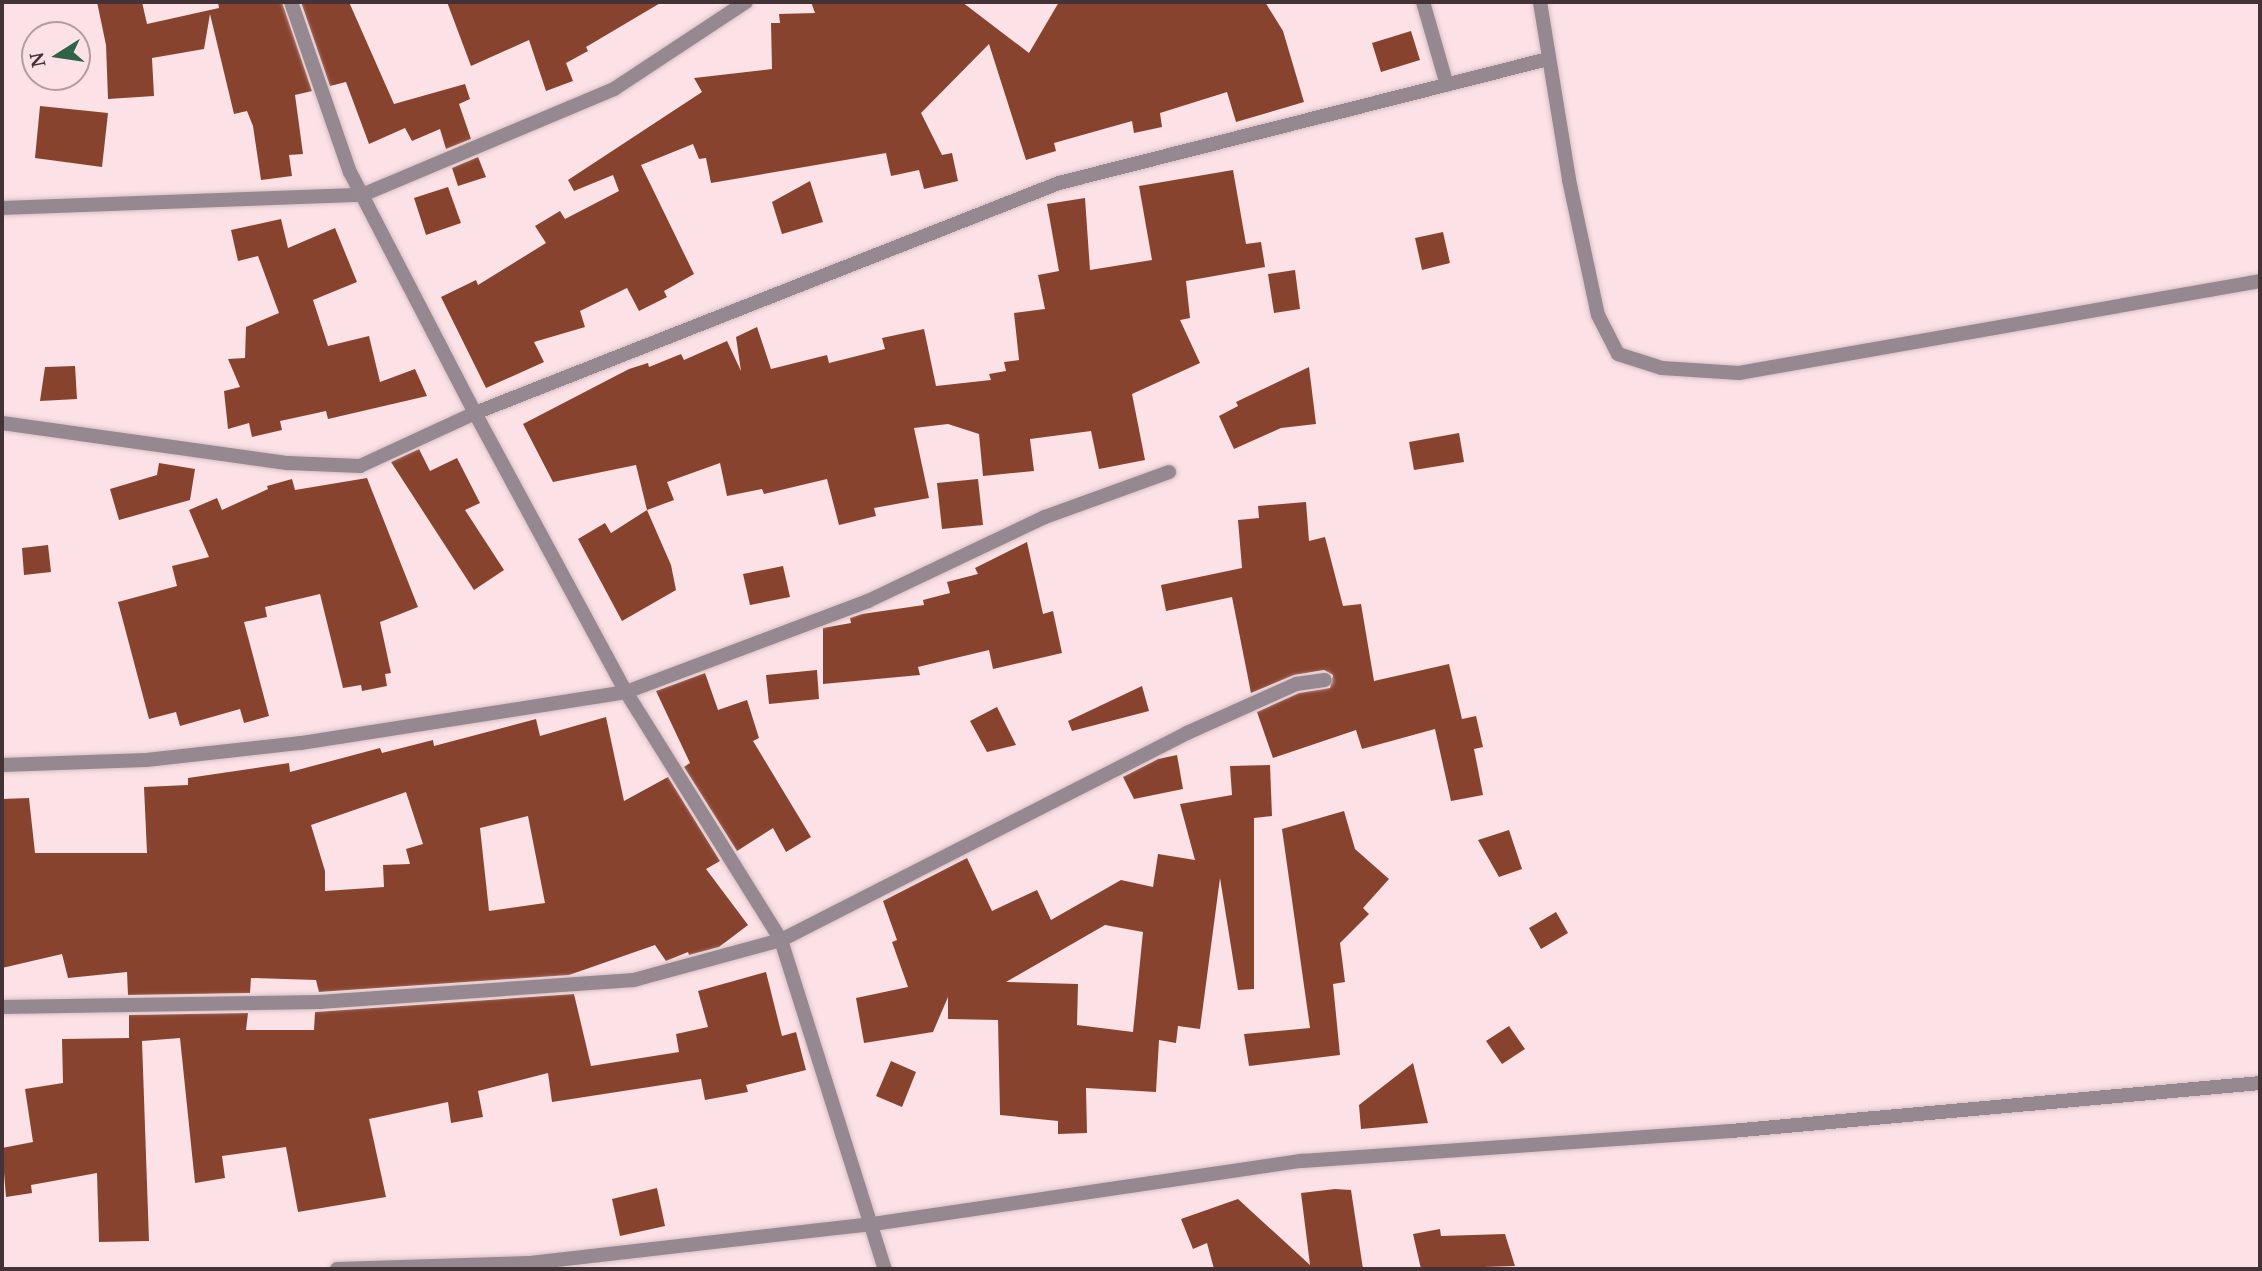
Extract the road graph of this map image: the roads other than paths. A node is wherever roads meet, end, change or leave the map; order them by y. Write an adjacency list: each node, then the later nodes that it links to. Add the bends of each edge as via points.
1 (291, 2): 7 (street)
2 (746, 2): 7 (street, via 614,89)
3 (1423, 2): 6 (street)
4 (1539, 2): 5 (street)
5 (1548, 60): 6 (street); 9 (street, via 1598,315 1618,354 1662,368 1739,373)
6 (1447, 85): 10 (street, via 1059,183)
7 (362, 195): 8 (street); 10 (street)
8 (2, 208)
9 (2260, 281)
10 (475, 413): 11 (street, via 360,466 288,463); 14 (street)
11 (2, 424)
12 (1169, 472): 14 (street, via 1045,517 868,601)
13 (1325, 680): 16 (street, via 1296,684 1187,733)
14 (626, 692): 15 (street, via 301,743 146,760); 16 (street)
15 (2, 765)
16 (781, 940): 17 (street, via 608,983 319,1002); 19 (street)
17 (2, 1007)
18 (2260, 1083): 19 (street, via 1731,1131 1302,1161)
19 (873, 1224): 20 (street, via 530,1263); 21 (street)
20 (337, 1269)
21 (885, 1269)

